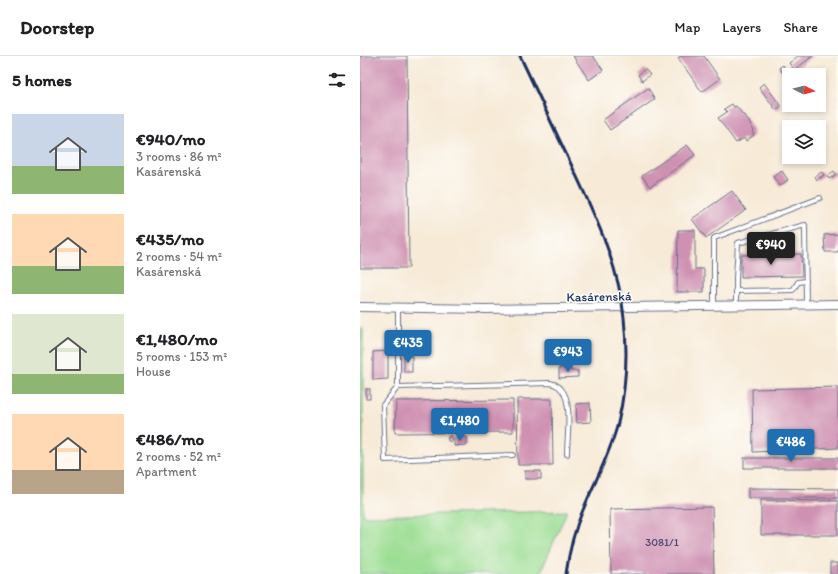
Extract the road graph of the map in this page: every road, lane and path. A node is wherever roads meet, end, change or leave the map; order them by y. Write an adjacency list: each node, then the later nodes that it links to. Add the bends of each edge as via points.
1 (820, 198): 6 (lane, via 714,238)
2 (806, 282): 3 (lane, via 798,282 793,290); 3 (lane, via 805,225 738,243); 4 (lane)
3 (736, 291): 7 (lane)
4 (806, 304): 5 (street, Kasárenská); 7 (street, Kasárenská)
5 (838, 304)
6 (714, 305): 7 (street, Kasárenská); 9 (street, Kasárenská)
7 (736, 305)
8 (360, 306): 9 (street, Kasárenská)
9 (398, 308): 10 (lane)
10 (398, 388): 11 (lane, via 550,382 561,388 566,396); 12 (lane, via 384,405 385,460)
11 (567, 454)
12 (514, 455)

